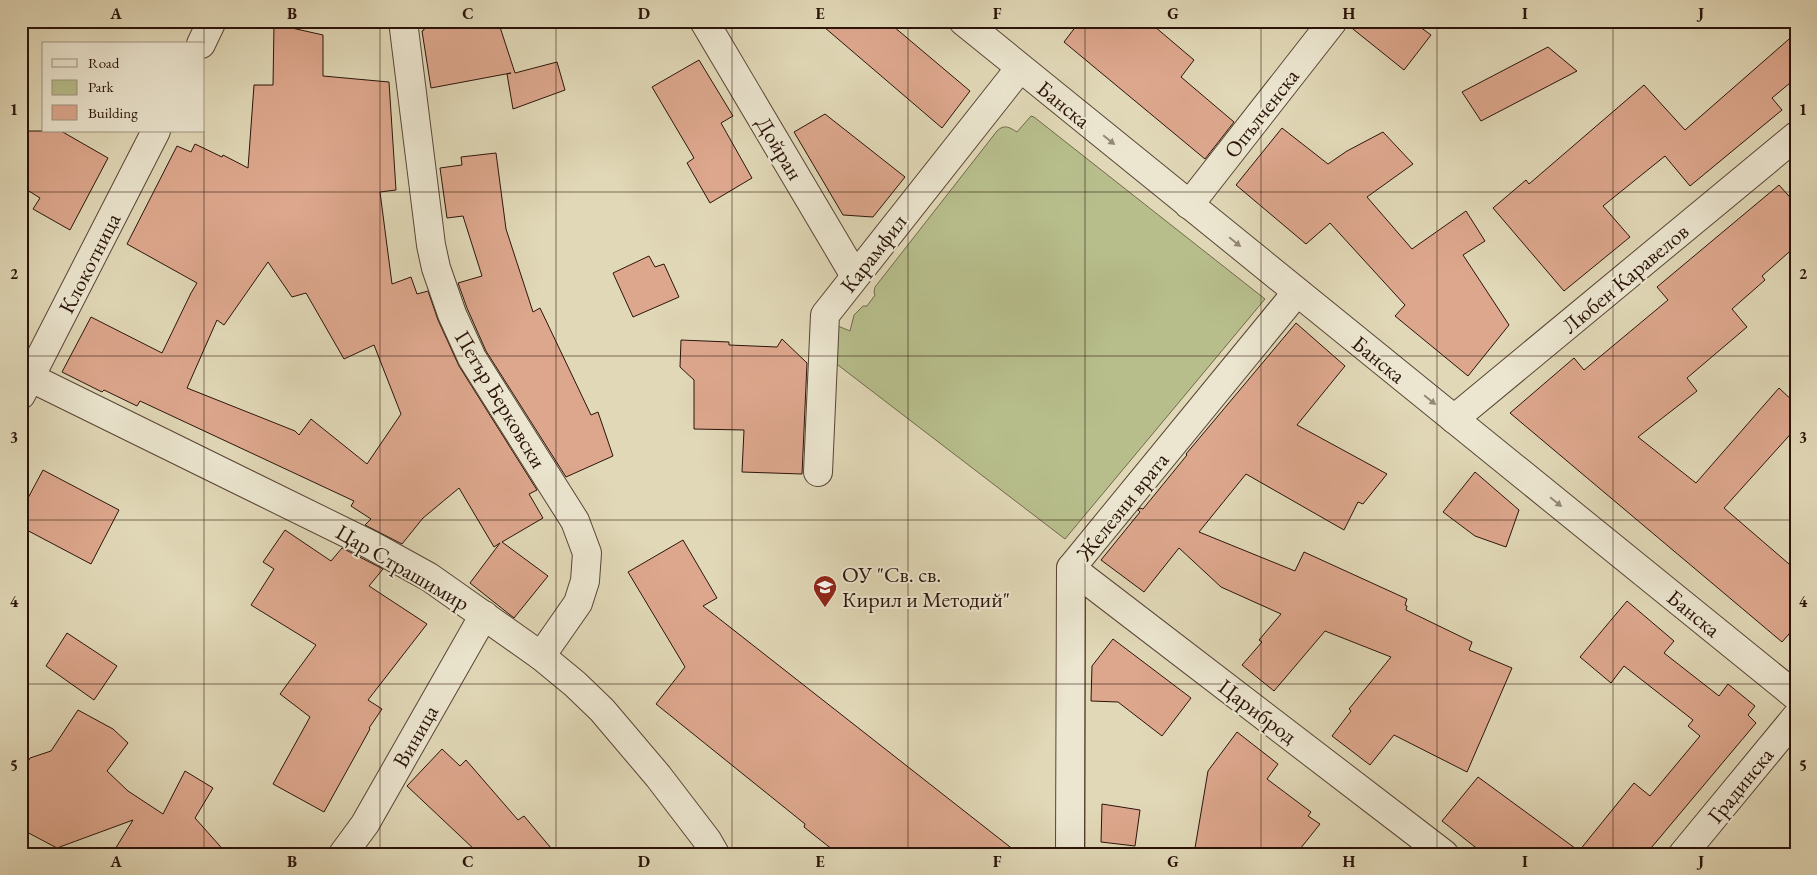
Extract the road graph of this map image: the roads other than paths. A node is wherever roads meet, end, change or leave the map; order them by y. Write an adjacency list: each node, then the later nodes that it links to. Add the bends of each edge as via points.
1 (212, 21): 6 (street)
2 (403, 21): 18 (street, Петър Берковски, via 430,245 442,287 472,358 574,521 587,553 583,590)
3 (704, 21): 11 (street, Дойран)
4 (1333, 21): 10 (street, Опълченска)
5 (969, 23): 7 (street, Банска)
6 (202, 42)
7 (1020, 68): 10 (street, Банска, one-way to 10); 11 (street, Карамфил)
8 (155, 132): 13 (street, Клокотница)
9 (1796, 136): 14 (street, Любен Каравелов)
10 (1189, 205): 12 (street, Банска, one-way to 12)
11 (855, 276): 15 (street, Карамфил, via 825,315)
12 (1297, 292): 14 (street, Банска, one-way to 14); 16 (street, Железни врата)
13 (24, 382): 17 (street, Цар Страшимир, via 371,546 429,577)
14 (1454, 419): 19 (street, Банска, one-way to 19)
15 (818, 472)
16 (1071, 568): 23 (street, Железни врата); 24 (street, Цариброд)
17 (484, 615): 18 (street, Цар Страшимир); 21 (street, Виница, via 365,824)
18 (546, 649): 22 (street, Цар Страшимир, via 658,776)
19 (1796, 696)
20 (1796, 717): 25 (street, Градинска)
21 (343, 854)
22 (715, 854)
23 (1070, 854)
24 (1444, 854)
25 (1683, 854)

